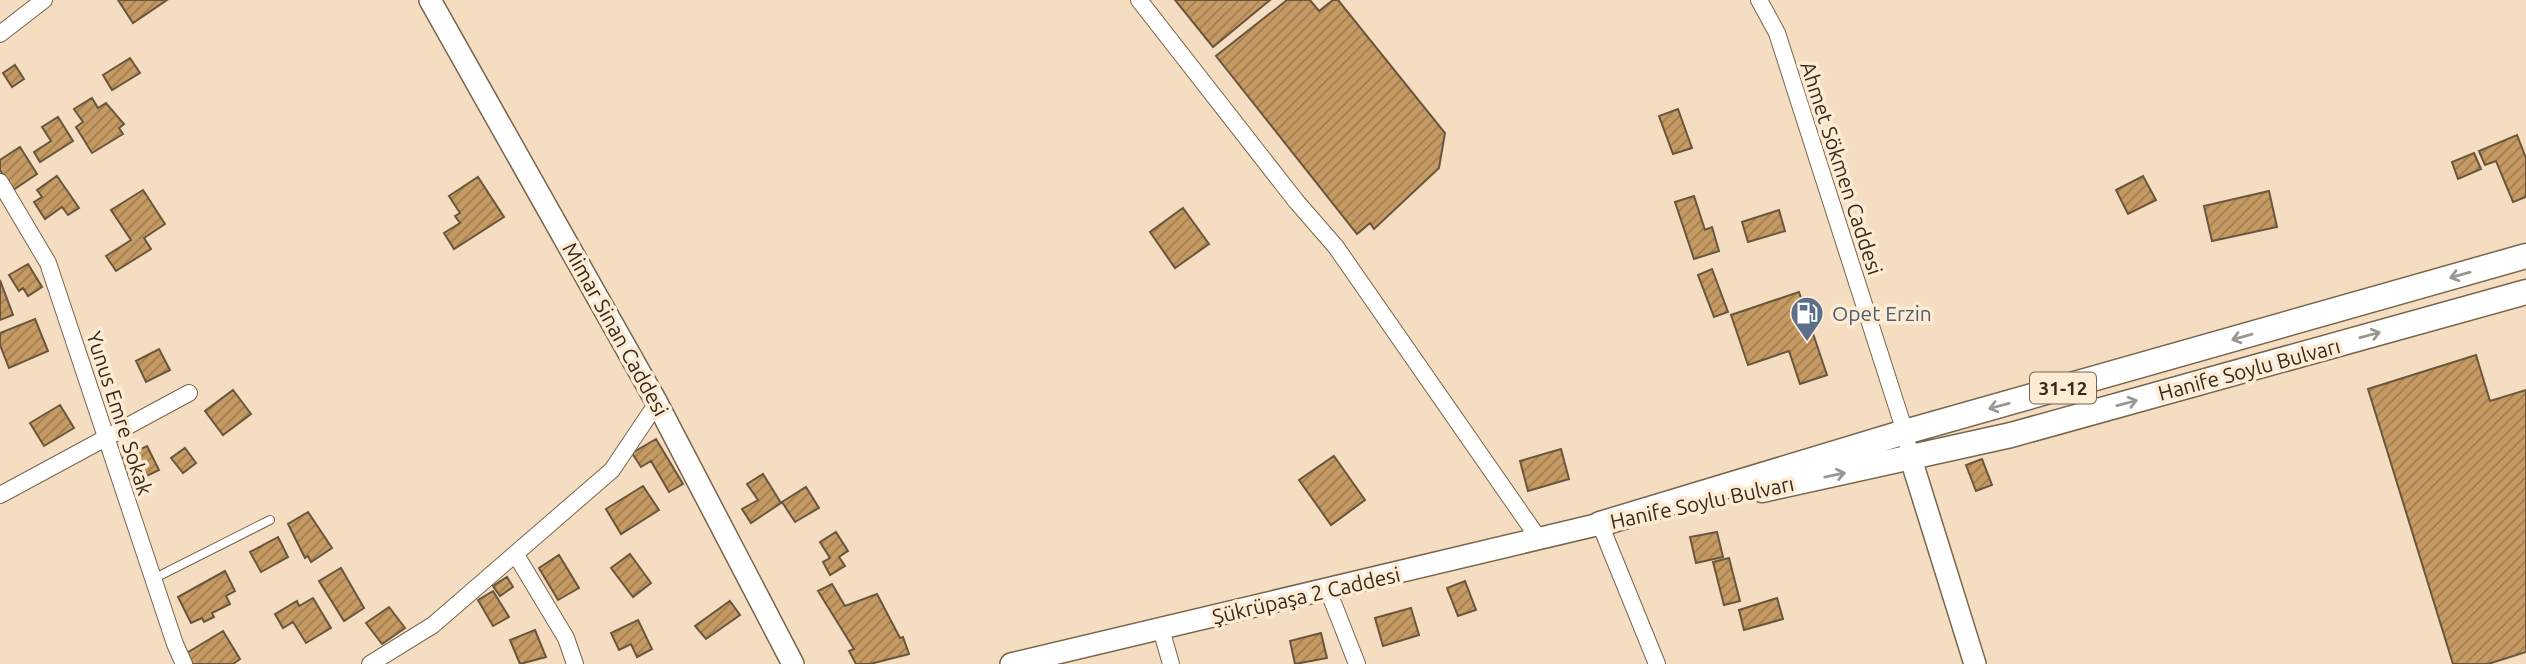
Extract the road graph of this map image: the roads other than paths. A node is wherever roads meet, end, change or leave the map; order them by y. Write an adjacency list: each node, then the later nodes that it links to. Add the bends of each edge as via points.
1 (44, 0): 5 (street)
2 (430, 0): 10 (street, Mimar Sinan Caddesi)
3 (1139, 0): 17 (street, via 1336,247)
4 (1759, 0): 11 (street, Ahmet Sökmen Caddesi, via 1777,33)
5 (0, 34)
6 (0, 182): 12 (street, Yunus Emre Sokak, via 48,263)
7 (2526, 256): 11 (main road, Hanife Soylu Bulvarı / 31-12, one-way to 11)
8 (2526, 292): 13 (main road, Hanife Soylu Bulvarı / 31-12, one-way to 8, via 2011,435)
9 (189, 393): 12 (street)
10 (657, 403): 18 (street, via 611,470); 26 (street, Mimar Sinan Caddesi)
11 (1905, 432): 13 (street, Ahmet Sökmen Caddesi); 16 (main road, Hanife Soylu Bulvarı / 31-12)
12 (107, 439): 14 (street); 19 (street, Yunus Emre Sokak)
13 (1911, 458): 16 (main road, Hanife Soylu Bulvarı / 31-12, one-way to 13); 31 (street)
14 (0, 495)
15 (270, 520): 19 (lane)
16 (1600, 524): 17 (street, Şükrüpaşa 2 Caddesi / 31-12); 30 (street)
17 (1539, 539): 20 (street, Şükrüpaşa 2 Caddesi / 31-12)
18 (516, 555): 24 (street, via 433,625); 25 (street, via 566,638)
19 (153, 579): 23 (street, Yunus Emre Sokak)
20 (1328, 590): 21 (street, Şükrüpaşa 2 Caddesi / 31-12); 29 (street)
21 (1161, 629): 22 (street, Şükrüpaşa 2 Caddesi / 31-12); 28 (street)
22 (1051, 659): 27 (street, Şükrüpaşa 2 Caddesi / 31-12)
23 (184, 664)
24 (370, 664)
25 (575, 664)
26 (793, 664)
27 (1011, 664)
28 (1171, 664)
29 (1357, 664)
30 (1657, 664)
31 (1975, 664)

